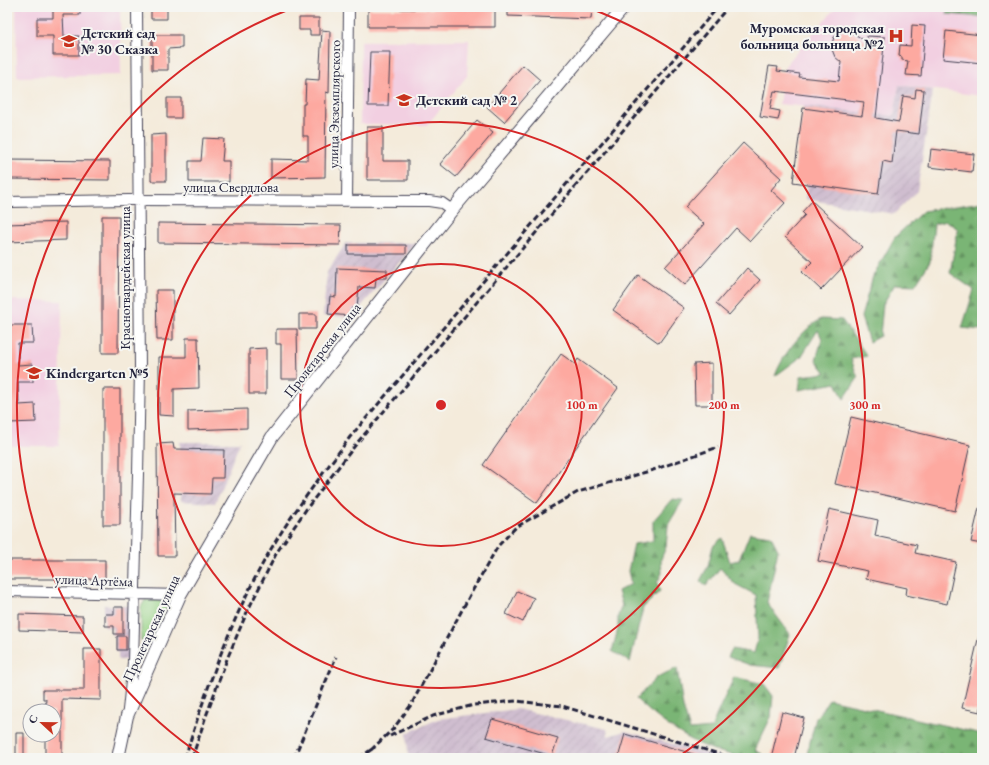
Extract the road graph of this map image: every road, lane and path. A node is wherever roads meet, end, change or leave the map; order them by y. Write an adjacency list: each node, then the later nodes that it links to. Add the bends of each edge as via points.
1 (137, 7): 4 (street, Красногвардейская улица)
2 (349, 7): 5 (street, улица Экземплярского)
3 (624, 7): 7 (street, Пролетарская улица)
4 (138, 200): 5 (street, улица Свердлова); 6 (street, улица Свердлова); 9 (street, Красногвардейская улица, via 140,368)
5 (347, 201): 7 (street, улица Свердлова, via 429,201 442,203)
6 (7, 202)
7 (452, 210): 10 (street, Пролетарская улица, via 272,437)
8 (7, 591): 9 (street, улица Артёма)
9 (136, 595): 10 (street, улица Артёма); 11 (street, Красногвардейская улица)
10 (180, 595): 11 (street, Пролетарская улица)
11 (127, 716): 12 (street, Пролетарская улица)
12 (118, 758)

